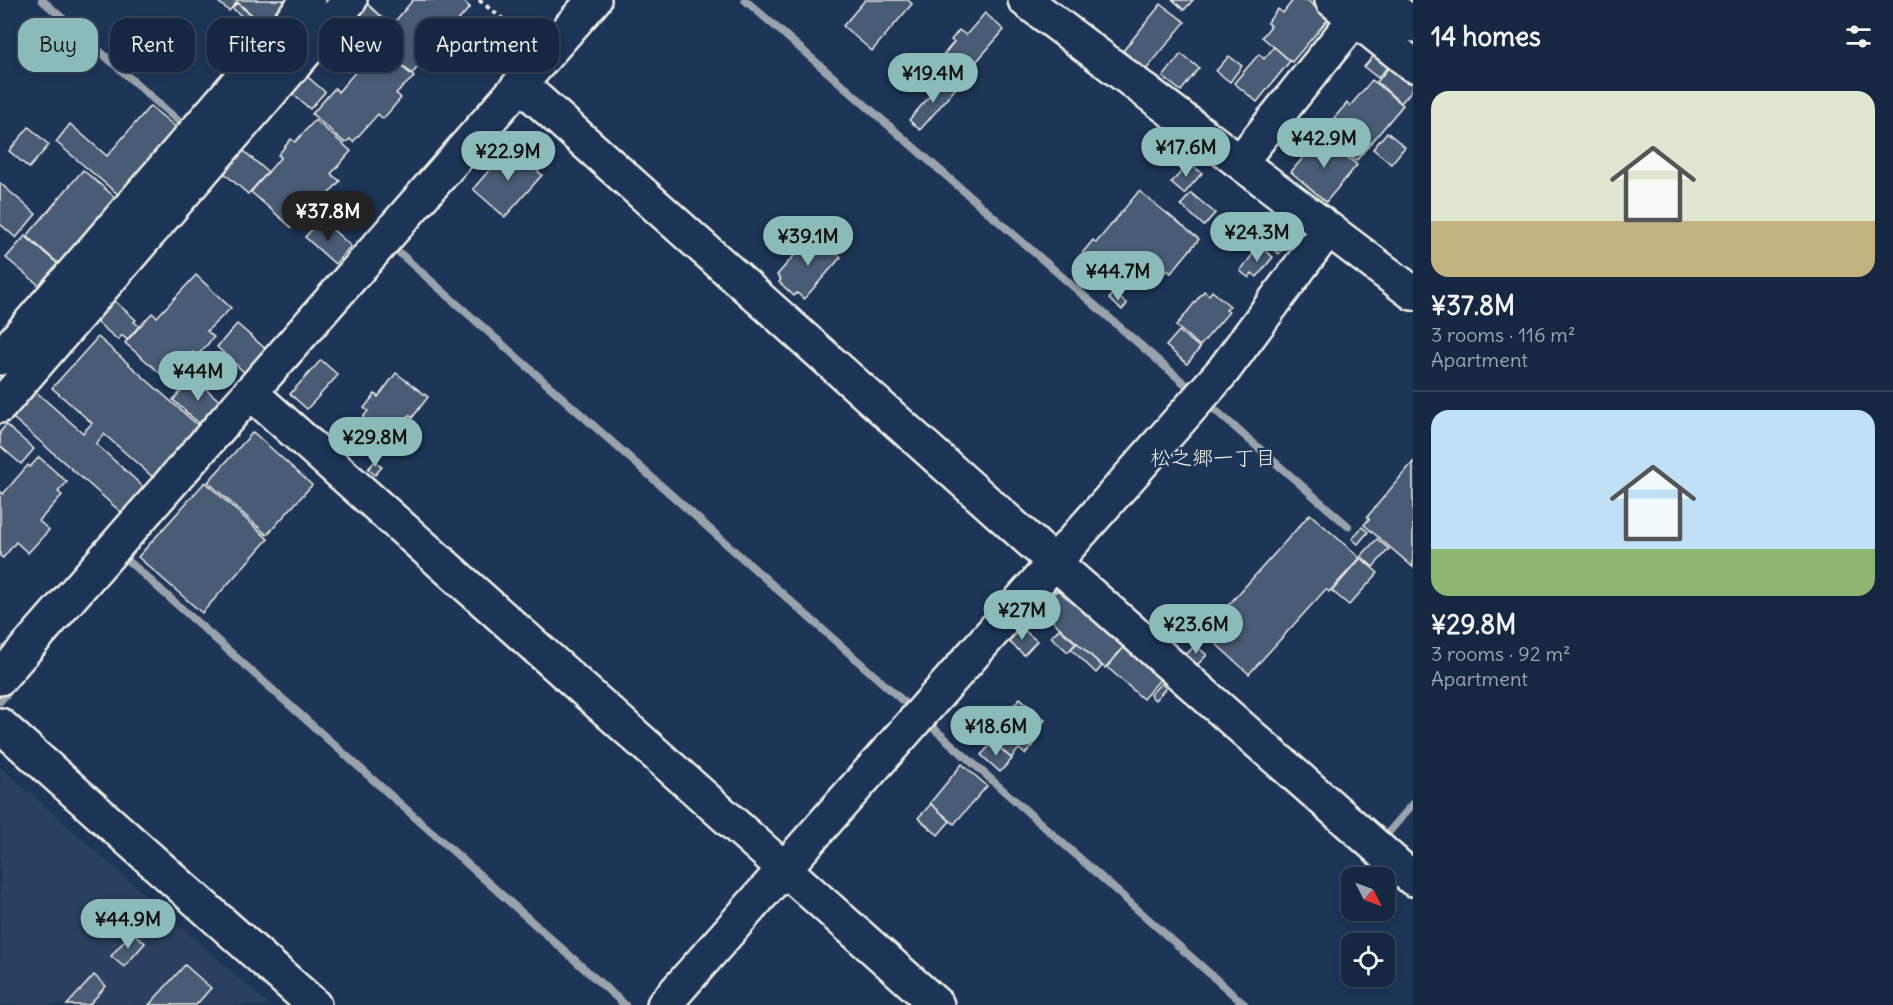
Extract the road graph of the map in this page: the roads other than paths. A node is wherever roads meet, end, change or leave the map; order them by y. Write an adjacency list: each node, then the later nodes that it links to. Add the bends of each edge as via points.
1 (309, 0): 13 (street)
2 (350, 0): 15 (street)
3 (594, 0): 9 (street)
4 (1025, 0): 10 (street)
5 (1382, 0): 7 (street)
6 (1352, 6): 8 (street); 10 (street)
7 (1413, 25)
8 (1413, 65)
9 (520, 84): 14 (street); 16 (street)
10 (1240, 162): 11 (street)
11 (1328, 230): 12 (street); 16 (street, via 1223,371)
12 (1413, 293)
13 (0, 358)
14 (250, 392): 17 (street); 19 (street)
15 (0, 406)
16 (1055, 563): 19 (street); 20 (street)
17 (0, 678)
18 (0, 724): 21 (street)
19 (785, 869): 22 (street); 23 (street)
20 (1413, 879)
21 (314, 1005)
22 (664, 1005)
23 (937, 1005)

